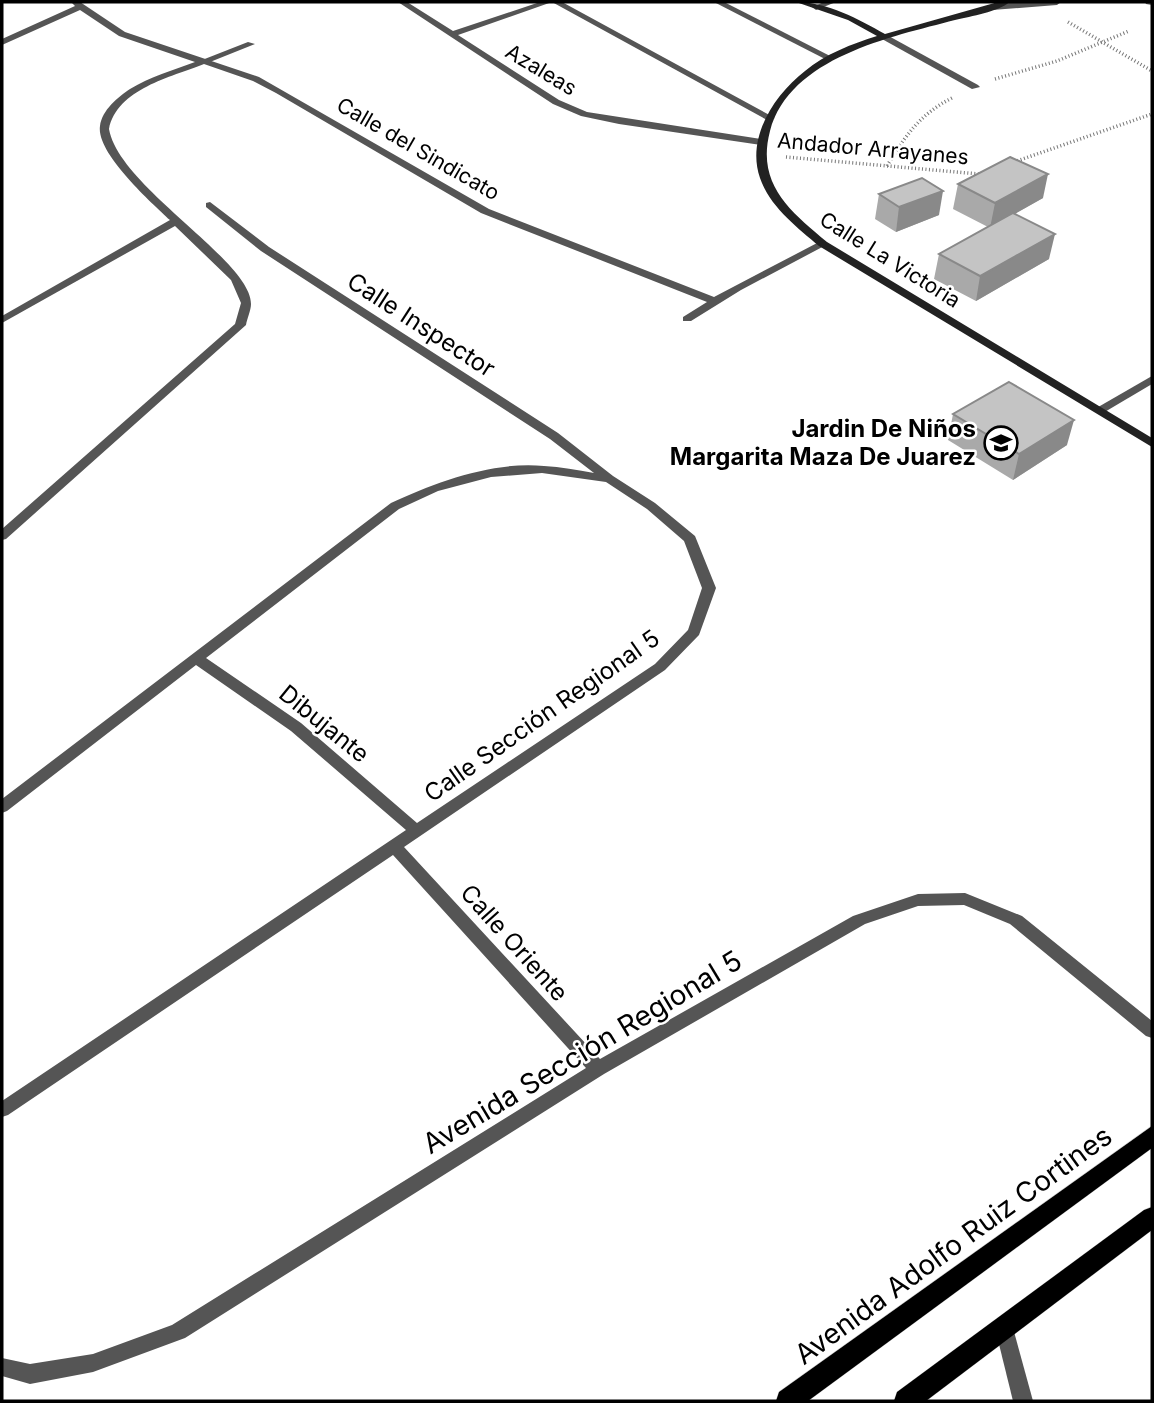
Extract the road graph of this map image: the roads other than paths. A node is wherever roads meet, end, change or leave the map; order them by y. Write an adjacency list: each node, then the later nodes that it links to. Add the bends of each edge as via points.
1 (402, 2): 12 (street, Azaleas)
2 (548, 2): 12 (street)
3 (556, 2): 19 (street)
4 (718, 2): 16 (street)
5 (800, 2): 10 (street)
6 (832, 2): 10 (street)
7 (1006, 2): 11 (street, Calle La Victoria)
8 (1057, 2): 11 (street)
9 (78, 4): 14 (street); 17 (street, Calle del Sindicato, via 122,34)
10 (816, 7): 13 (street)
11 (992, 7): 13 (street, Calle La Victoria)
12 (452, 34): 20 (street, Azaleas, via 556,102 584,114)
13 (885, 37): 16 (street, Calle La Victoria); 18 (street)
14 (2, 43)
15 (251, 44): 17 (street)
16 (830, 58): 19 (street, Calle La Victoria, via 794,83)
17 (202, 62): 22 (street, via 125,97 110,113 103,130 107,143); 24 (street, Calle del Sindicato, via 279,91 485,211)
18 (975, 87)
19 (770, 118): 20 (street, Calle La Victoria)
20 (761, 142): 23 (street, Calle La Victoria, via 758,154 767,187 786,212)
21 (210, 205): 30 (street, Calle Inspector, via 264,248 554,436)
22 (176, 221): 26 (street); 31 (street, via 236,279 246,303 240,325)
23 (823, 244): 24 (street); 28 (street, Calle La Victoria)
24 (714, 301): 25 (street)
25 (687, 319)
26 (2, 320)
27 (1152, 379): 28 (street)
28 (1099, 411): 29 (street, Calle La Victoria)
29 (1152, 443)
30 (609, 479): 32 (street, Calle Sección Regional 5, via 542,469 491,473 434,488 395,506); 34 (street, Calle Sección Regional 5, via 651,506 690,540 709,588 694,632 660,667)
31 (2, 536)
32 (197, 659): 33 (street, Calle Sección Regional 5); 34 (street, Dibujante, via 296,727)
33 (2, 807)
34 (418, 832): 35 (street, Calle Sección Regional 5)
35 (395, 847): 37 (street, Calle Oriente); 38 (street, Calle Sección Regional 5)
36 (1152, 1031): 37 (street, Avenida Sección Regional 5, via 1016,920 964,899 918,900 859,920)
37 (598, 1069): 42 (street, Avenida Sección Regional 5, via 178,1332 93,1363 30,1374)
38 (2, 1110)
39 (1152, 1136): 43 (main road, Avenida Adolfo Ruiz Cortines)
40 (1152, 1217): 41 (main road)
41 (1004, 1328): 44 (main road); 45 (street)
42 (2, 1367)
43 (789, 1401)
44 (906, 1401)
45 (1023, 1401)

